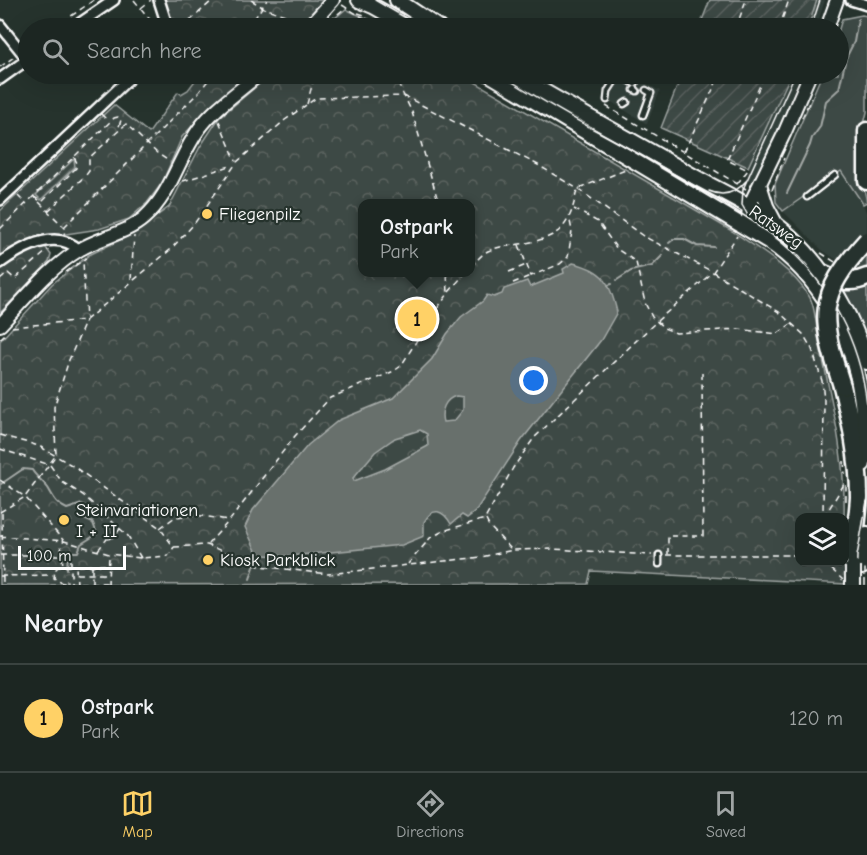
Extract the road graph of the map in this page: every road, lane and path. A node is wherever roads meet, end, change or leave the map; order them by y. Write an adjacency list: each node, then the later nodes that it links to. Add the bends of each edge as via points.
1 (94, 0): 19 (path)
2 (134, 0): 17 (path)
3 (151, 0): 17 (path)
4 (159, 0): 22 (street)
5 (213, 0): 23 (path)
6 (251, 0): 18 (path)
7 (267, 0): 18 (path)
8 (397, 0): 30 (main road)
9 (746, 0): 31 (path)
10 (789, 0): 32 (path)
11 (837, 0): 33 (street)
12 (851, 0): 16 (street)
13 (107, 2): 20 (street)
14 (338, 2): 15 (path); 26 (street)
15 (352, 3): 27 (path); 28 (path); 29 (main road)
16 (867, 5)
17 (140, 8): 21 (path)
18 (264, 8): 24 (path); 25 (path)
19 (68, 18)
20 (87, 18)
21 (148, 18)
22 (165, 18)
23 (193, 18)
24 (256, 18)
25 (289, 18)
26 (316, 18)
27 (334, 18)
28 (364, 18)
29 (394, 18)
30 (424, 18)
31 (740, 18)
32 (783, 18)
33 (831, 18)
34 (0, 25): 35 (street)
35 (18, 48)
36 (18, 67): 37 (street)
37 (0, 79)
38 (123, 84): 72 (street)
39 (205, 84): 60 (path)
40 (248, 84): 65 (street, via 206,121)
41 (312, 84): 52 (path)
42 (398, 84): 50 (path)
43 (497, 84): 81 (main road, Ratsweg)
44 (531, 84): 71 (main road, Ratsweg, via 698,178)
45 (614, 84): 51 (lane)
46 (715, 84): 61 (path)
47 (761, 84): 69 (path, via 727,160 748,170)
48 (805, 84): 71 (street)
49 (646, 90): 54 (lane, via 651,93)
50 (404, 96): 52 (path, via 316,98); 70 (path, via 490,138); 76 (path)
51 (607, 100)
52 (307, 104): 63 (path)
53 (602, 104): 61 (path)
54 (643, 111)
55 (103, 116): 57 (path)
56 (217, 118): 63 (path)
57 (109, 122): 58 (path, via 120,118); 62 (path)
58 (118, 130): 60 (path, via 126,124); 80 (path, via 90,158 86,175)
59 (867, 131): 68 (highway)
60 (147, 144): 65 (path); 84 (path)
61 (684, 153): 69 (path)
62 (74, 157): 74 (path); 77 (path, via 76,168)
63 (236, 163): 67 (path); 104 (path, via 189,230)
64 (621, 164): 70 (path, via 629,169)
65 (179, 167): 92 (street, via 167,192 144,218)
66 (835, 175): 75 (lane)
67 (182, 181)
68 (867, 181)
69 (737, 184): 71 (path)
70 (577, 189): 79 (path); 97 (path, via 643,236)
71 (753, 194): 81 (street, via 741,211); 83 (main road, Ratsweg); 83 (street, via 767,206); 87 (street)
72 (2, 195)
73 (17, 196): 78 (path)
74 (34, 197): 77 (path); 78 (path)
75 (807, 197)
76 (438, 199)
77 (39, 202): 80 (path)
78 (26, 204): 85 (path)
79 (574, 209): 82 (path); 108 (path, via 598,222 617,249 633,258 645,303)
80 (48, 211): 84 (path)
81 (723, 213): 87 (main road, Ratsweg)
82 (569, 220): 90 (path, via 556,233); 99 (path, via 572,231 568,257)
83 (777, 225): 98 (main road, Ratsweg)
84 (64, 227): 88 (path)
85 (0, 229)
86 (134, 232): 104 (path)
87 (745, 232): 97 (path); 114 (main road, Ratsweg, via 777,246 830,307 856,370)
88 (63, 236)
89 (867, 240): 151 (highway, bridge, via 833,286 826,309 828,342 854,437 859,498)
90 (519, 244): 94 (path, via 486,252); 95 (path)
91 (48, 250): 103 (path, via 15,279 8,273)
92 (81, 255): 93 (street, via 70,243 52,240 23,249); 107 (path); 110 (street, via 60,264)
93 (0, 263)
94 (475, 263)
95 (527, 265): 96 (path); 99 (path)
96 (509, 272)
97 (713, 272): 108 (path); 109 (path)
98 (822, 273): 102 (highway, via 844,281); 111 (main road, Ratsweg, via 850,317)
99 (531, 276): 105 (path)
100 (447, 277): 106 (path)
101 (463, 277): 106 (path)
102 (867, 277)
103 (0, 280)
104 (131, 281): 107 (path)
105 (513, 283)
106 (448, 294): 127 (path, via 401,366 330,398)
107 (86, 320): 110 (path); 116 (path, via 54,408)
108 (657, 321): 109 (path, via 676,333 738,329 777,334); 126 (path, via 534,438)
109 (791, 323): 124 (path, via 812,349 822,381)
110 (5, 326)
111 (867, 362)
112 (702, 369): 143 (path, via 703,536 668,536)
113 (0, 435): 116 (path, via 39,446)
114 (865, 441): 151 (main road, Ratsweg)
115 (0, 449): 118 (path)
116 (56, 456): 118 (path); 129 (path)
117 (844, 457): 120 (path)
118 (50, 465): 121 (path); 128 (path, via 62,482)
119 (2, 481): 121 (path)
120 (846, 481): 122 (path); 125 (path)
121 (25, 497): 123 (path); 134 (path)
122 (846, 504)
123 (1, 512): 131 (path)
124 (823, 513)
125 (826, 513)
126 (485, 519): 137 (path); 150 (path, via 431,537)
127 (230, 520): 129 (path, via 195,515 175,517); 135 (path)
128 (115, 524): 130 (path); 133 (path, via 106,532)
129 (160, 528): 136 (path)
130 (120, 529): 133 (path); 145 (path)
131 (1, 536): 134 (path); 140 (path)
132 (866, 538): 151 (main road)
133 (107, 539): 138 (path)
134 (64, 541): 138 (path); 141 (path)
135 (207, 545): 136 (path); 150 (path, via 259,566 328,574)
136 (174, 547): 145 (path, via 168,556)
137 (513, 550): 142 (path); 150 (path)
138 (97, 551): 139 (path)
139 (109, 554): 145 (path); 149 (path)
140 (2, 555): 141 (path); 158 (path)
141 (62, 555): 152 (path)
142 (659, 555): 143 (path); 147 (lane)
143 (668, 555): 144 (path)
144 (795, 555)
145 (141, 558)
146 (71, 560): 152 (path)
147 (659, 564)
148 (92, 565): 149 (path); 154 (path, via 76,566); 155 (path)
149 (109, 565): 156 (path)
150 (407, 565)
151 (858, 565): 163 (main road, bridge); 165 (main road, bridge); 165 (path, bridge)
152 (67, 566): 157 (path, via 58,567); 160 (path)
153 (830, 567): 163 (path)
154 (76, 574): 155 (path); 161 (path)
155 (92, 574): 156 (path); 159 (path)
156 (108, 574): 162 (path)
157 (53, 575): 158 (path); 160 (path, via 57,582)
158 (2, 576): 164 (path)
159 (92, 583): 161 (path); 162 (path)
160 (69, 584): 161 (path)
161 (76, 584)
162 (108, 584)
163 (849, 584)
164 (3, 585)
165 (863, 585)

